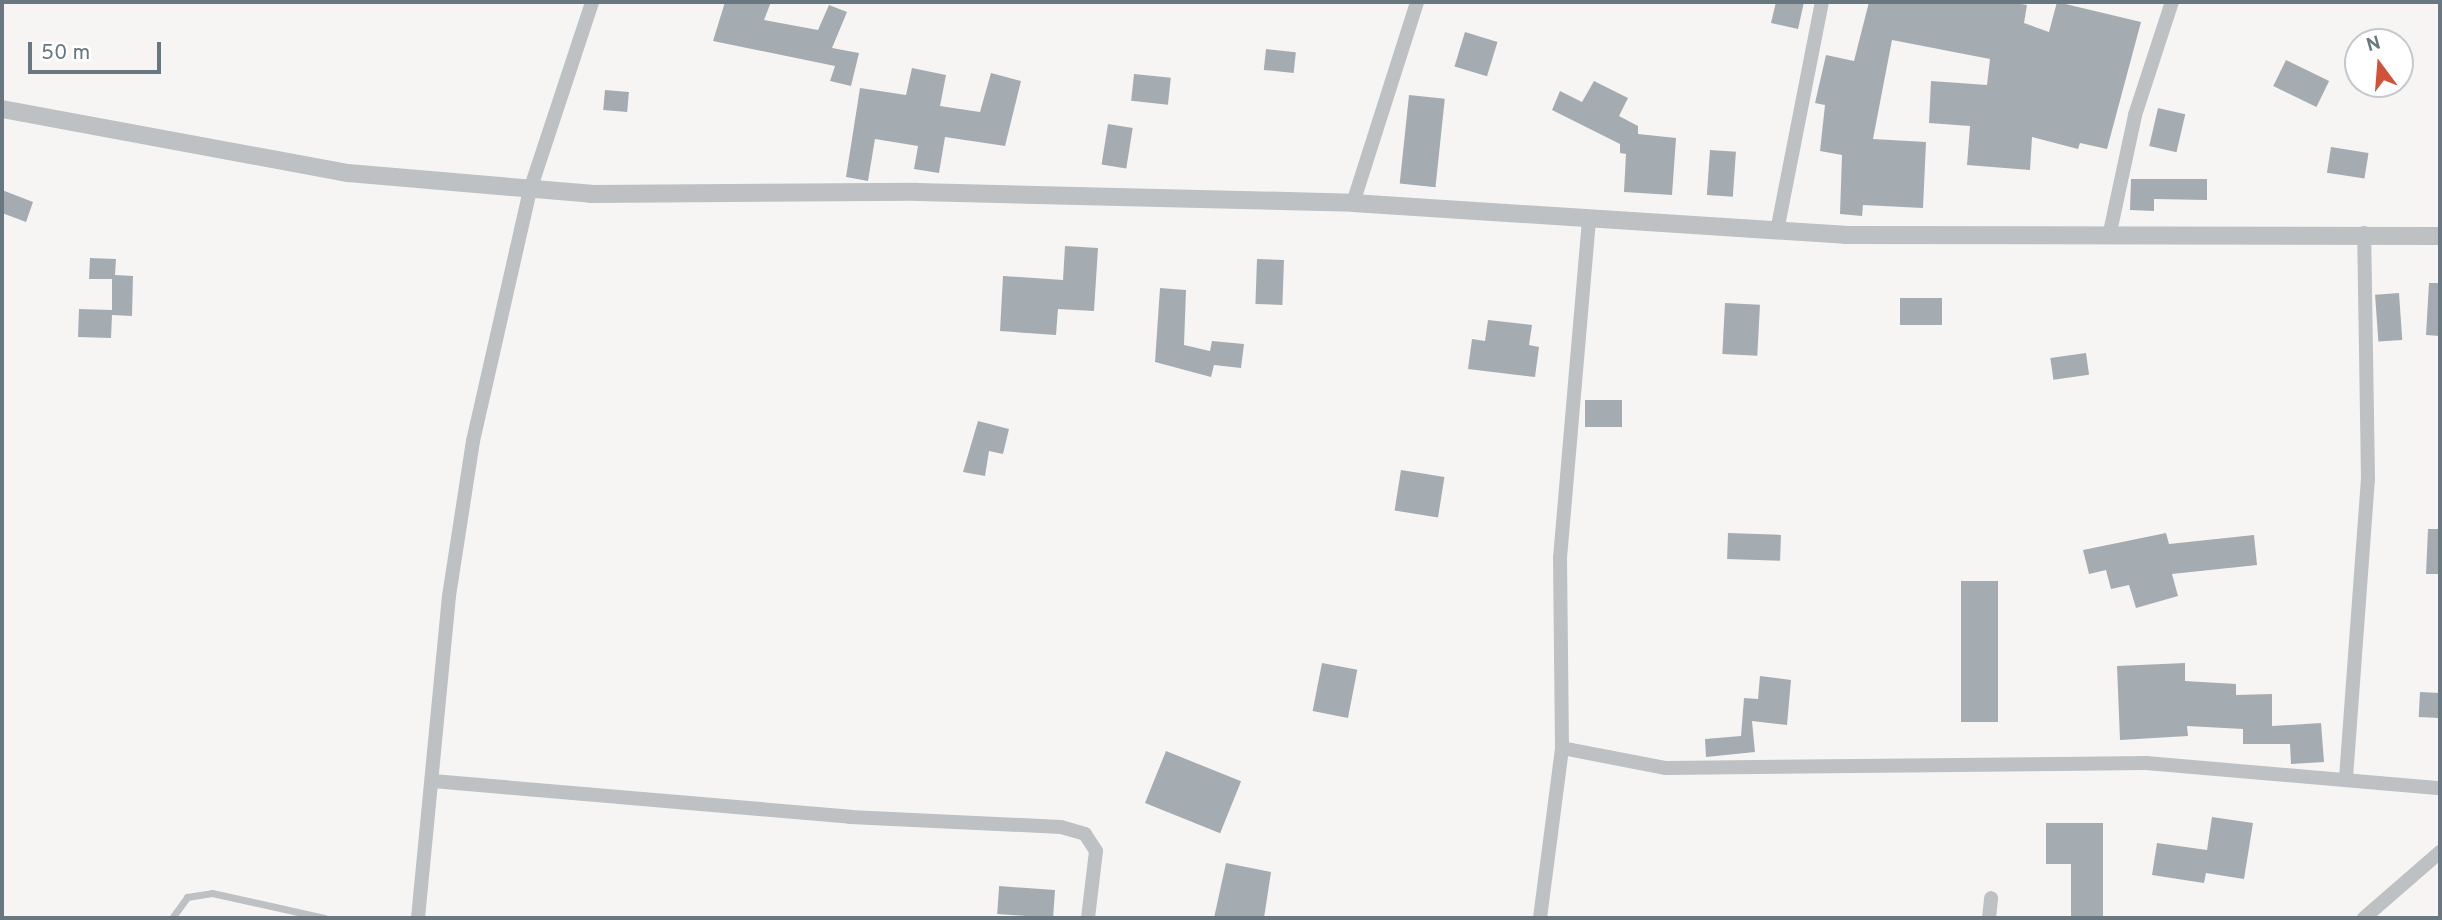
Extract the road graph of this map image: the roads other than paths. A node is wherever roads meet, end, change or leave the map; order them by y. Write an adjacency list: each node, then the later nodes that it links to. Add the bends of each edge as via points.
1 (592, 2): 6 (street)
2 (1417, 2): 7 (street)
3 (1822, 2): 9 (street)
4 (2172, 2): 10 (street, via 2129,141)
5 (2, 109): 6 (street, via 348,173)
6 (530, 190): 7 (street); 15 (street, via 472,441 449,596)
7 (1353, 203): 8 (street)
8 (1589, 221): 9 (street); 13 (street, via 1560,558)
9 (1777, 231): 10 (street)
10 (2110, 232): 11 (street)
11 (2364, 233): 12 (street); 14 (street, via 2368,479)
12 (2440, 236)
13 (1562, 748): 14 (street, via 1691,769 2024,761); 23 (street)
14 (2346, 778): 16 (street)
15 (433, 781): 21 (street); 22 (street, via 850,817 1061,827 1085,834 1096,851)
16 (2440, 788)
17 (2440, 852): 25 (street)
18 (1991, 898): 24 (street)
19 (172, 918): 20 (lane, via 187,897 212,893)
20 (325, 918)
21 (418, 918)
22 (1088, 918)
23 (1540, 918)
24 (1989, 918)
25 (2364, 918)

